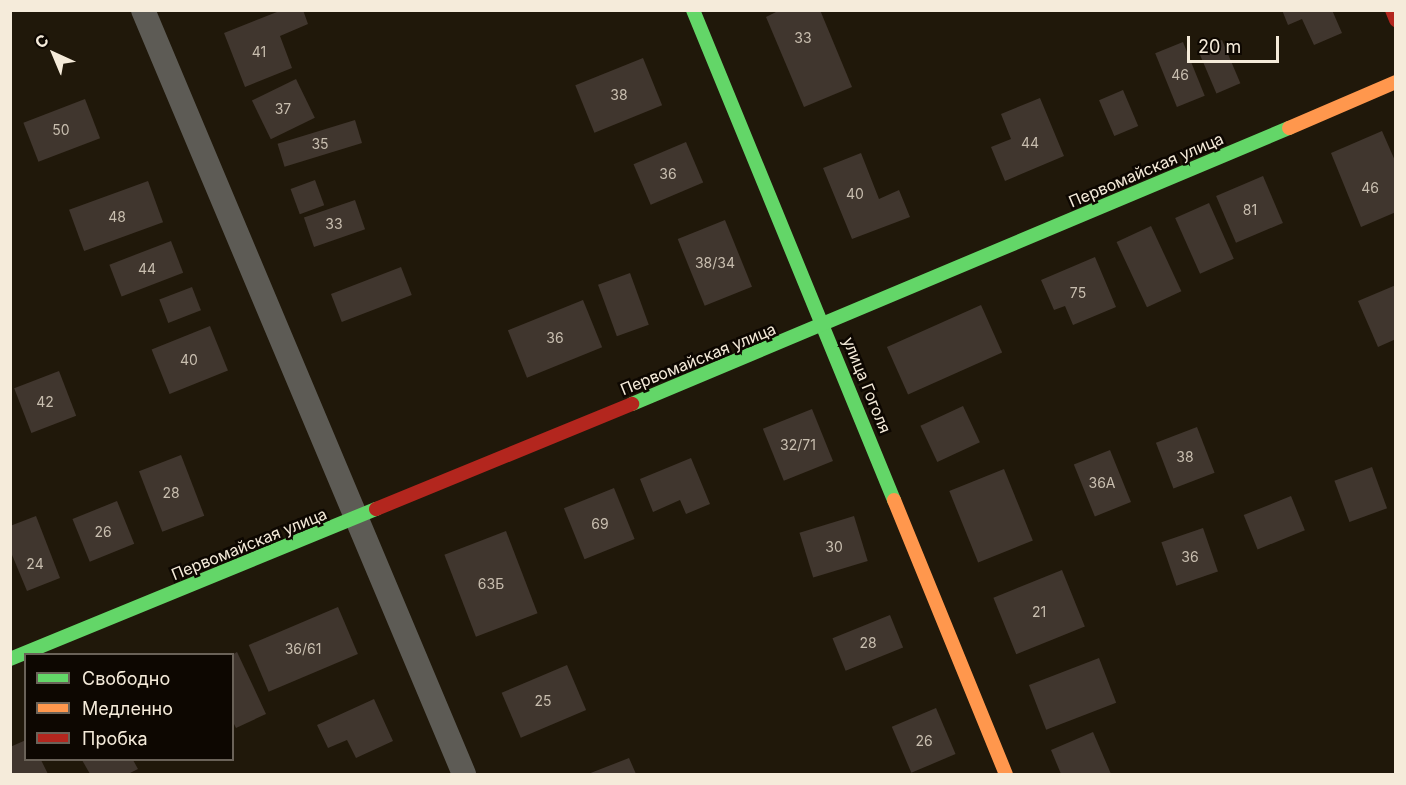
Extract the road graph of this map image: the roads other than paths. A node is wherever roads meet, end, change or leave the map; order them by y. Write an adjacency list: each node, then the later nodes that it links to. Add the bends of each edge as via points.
1 (143, 10): 7 (street)
2 (693, 10): 6 (street, улица Гоголя)
3 (1392, 10): 4 (street)
4 (1395, 20)
5 (1395, 82): 6 (street, Первомайская улица)
6 (825, 325): 7 (street, Первомайская улица); 12 (street, улица Гоголя)
7 (358, 517): 9 (street, Первомайская улица); 11 (street)
8 (24, 653): 10 (street, Первомайская улица)
9 (25, 653)
10 (10, 659)
11 (464, 774)
12 (1006, 774)

